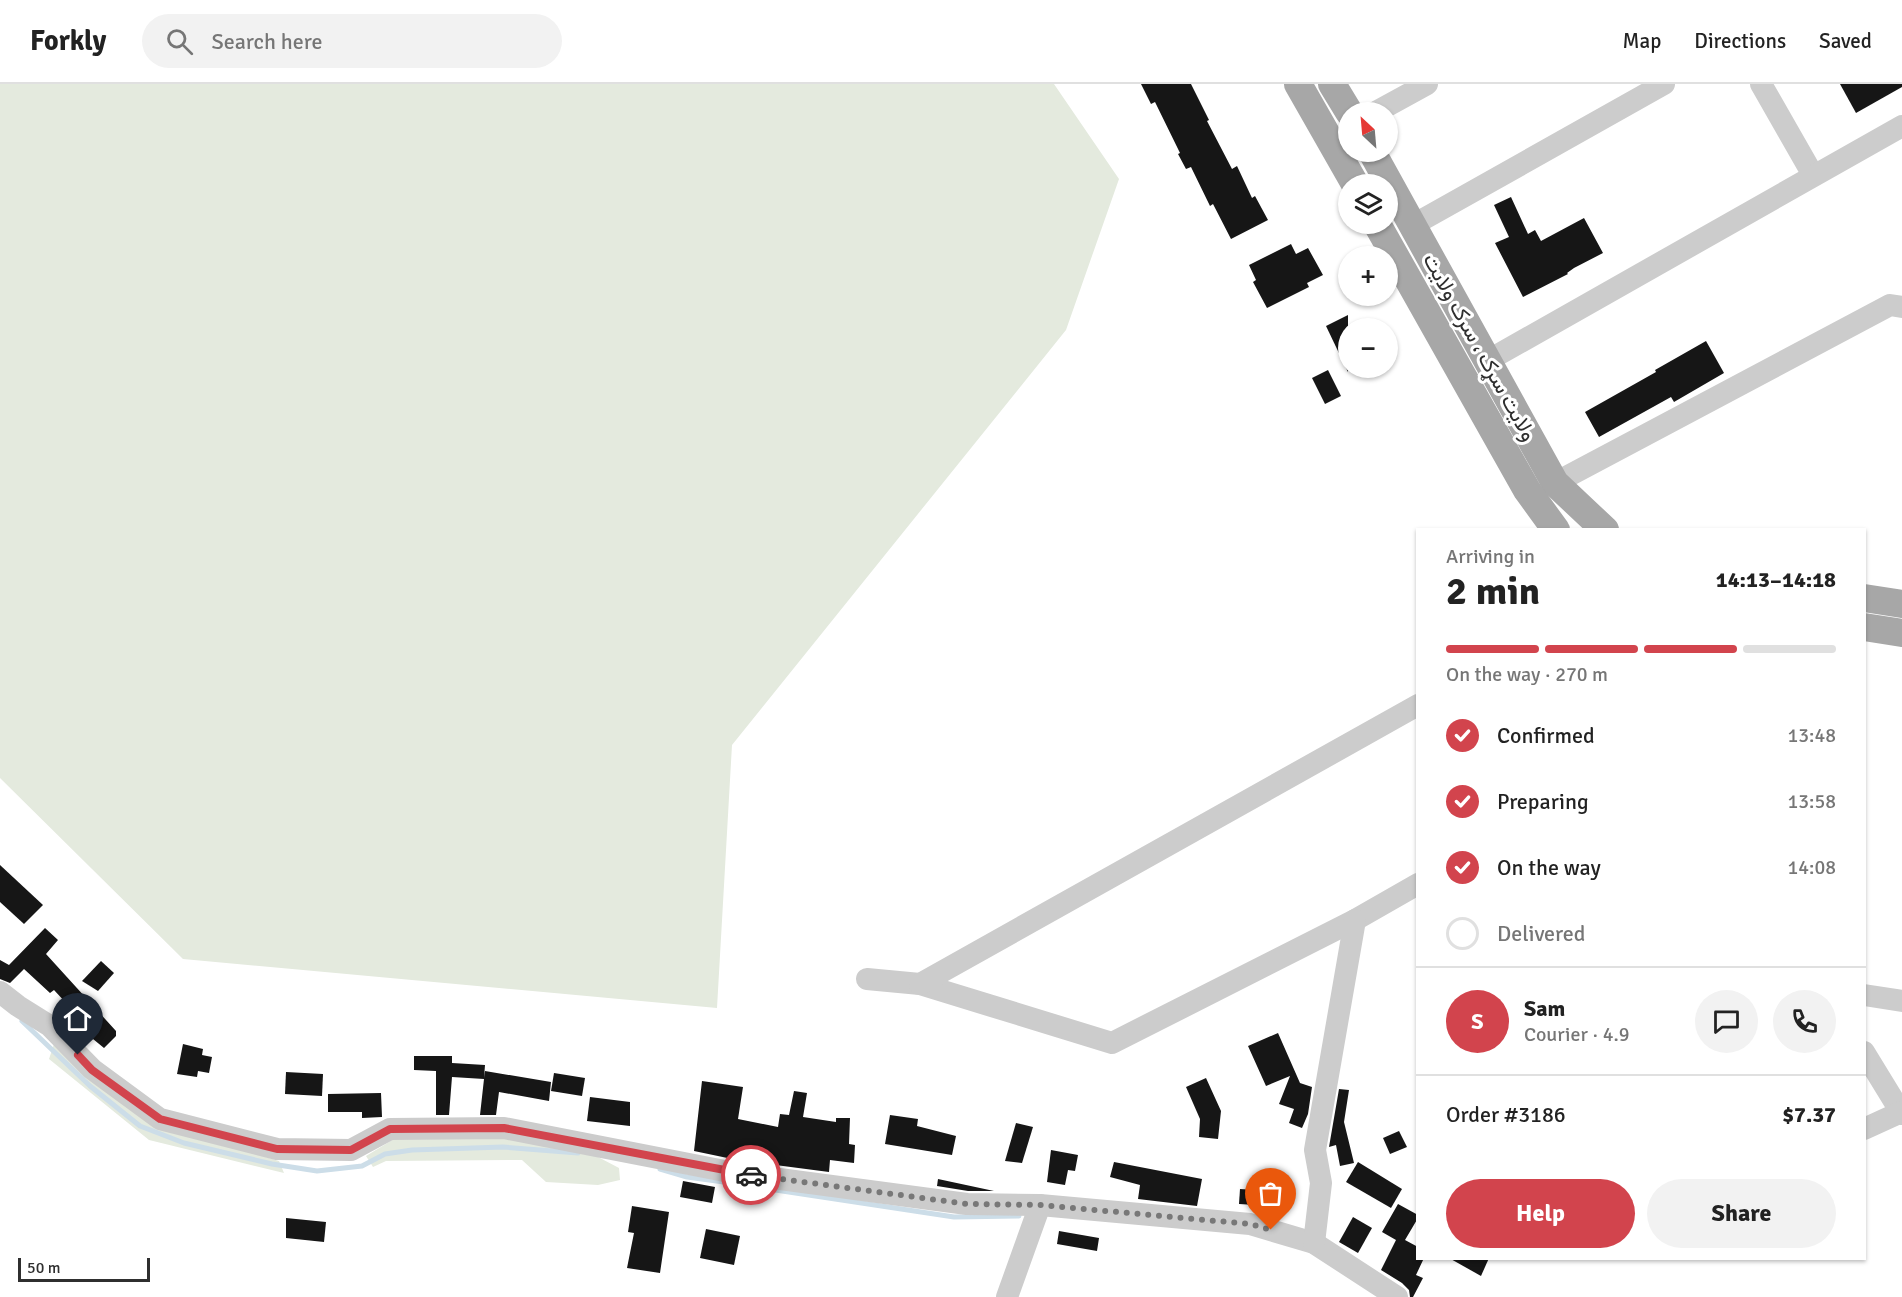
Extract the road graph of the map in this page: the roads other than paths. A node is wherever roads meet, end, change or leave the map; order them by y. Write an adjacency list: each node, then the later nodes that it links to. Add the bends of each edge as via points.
1 (1298, 84): 10 (main road)
2 (1332, 84): 6 (main road)
3 (1427, 84): 7 (street)
4 (1664, 84): 12 (street)
5 (1761, 84): 11 (street)
6 (1343, 102)
7 (1394, 102)
8 (1902, 126): 11 (street)
9 (1377, 162): 12 (main road, ولایت سړک ، سرک ولایت)
10 (1349, 174)
11 (1812, 176): 15 (street)
12 (1413, 225): 15 (main road, ولایت سړک ، سرک ولایت)
13 (1383, 234): 17 (main road, ولایت سړک ، سرک ولایت, via 1527,490)
14 (1902, 307): 16 (street, via 1890,305)
15 (1487, 361): 16 (main road, ولایت سړک ، سرک ولایت)
16 (1555, 483): 18 (main road, ولایت سړک ، سرک ولایت)
17 (1555, 528)
18 (1603, 528)
19 (1866, 598): 20 (main road)
20 (1902, 604)
21 (1866, 627): 22 (main road)
22 (1902, 633)
23 (1416, 706): 27 (street)
24 (1416, 885): 25 (street)
25 (1355, 920): 27 (street, via 1112,1043); 35 (street, via 1315,1150 1321,1183)
26 (867, 979): 27 (street)
27 (920, 984)
28 (0, 992): 34 (street, via 50,1026 92,1070 160,1119 277,1149 351,1150 390,1129 504,1128 735,1173 967,1204)
29 (1866, 995): 30 (street)
30 (1902, 1001)
31 (1866, 1055): 32 (street)
32 (1901, 1113): 33 (street)
33 (1866, 1128)
34 (1040, 1205): 35 (street, via 1250,1224); 36 (street)
35 (1314, 1243): 37 (street)
36 (1007, 1297)
37 (1397, 1297)

